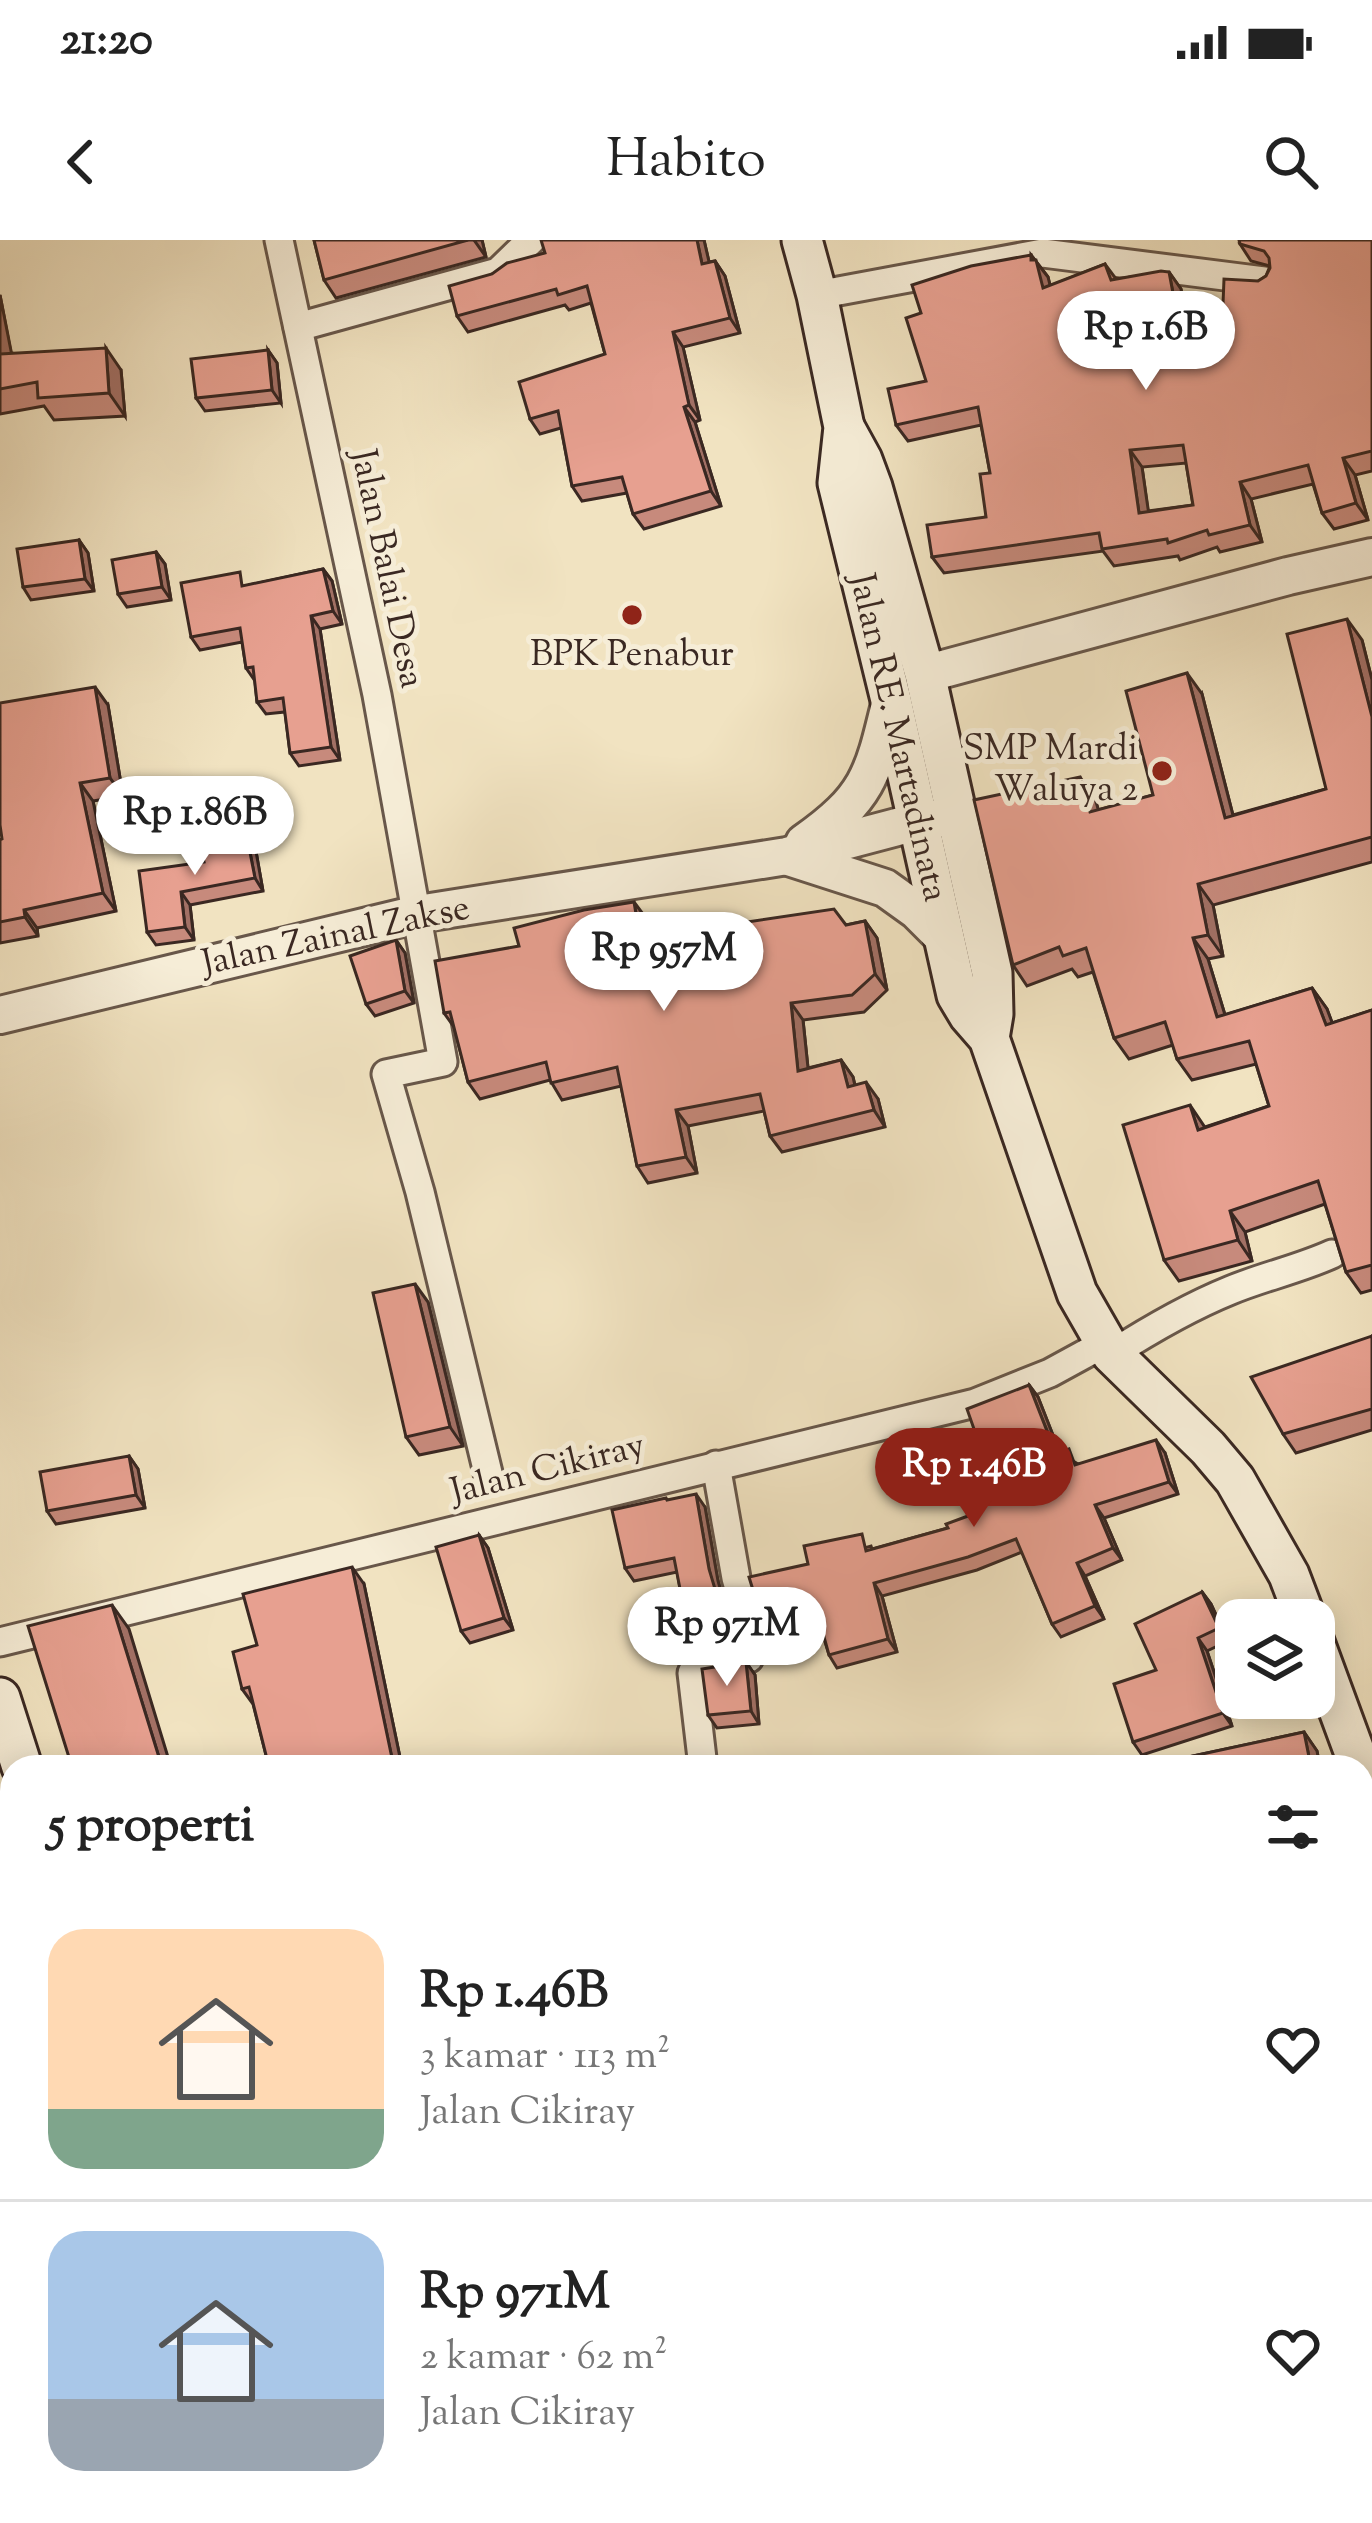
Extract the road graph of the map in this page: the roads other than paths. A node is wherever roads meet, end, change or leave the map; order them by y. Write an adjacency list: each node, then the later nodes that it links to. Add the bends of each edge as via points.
1 (279, 240): 6 (street, Jalan Balai Desa)
2 (531, 240): 6 (street, via 498,272)
3 (802, 240): 5 (main road, Jalan RE. Martadinata)
4 (1264, 281): 5 (street, via 1043,253)
5 (817, 295): 7 (main road, Jalan RE. Martadinata)
6 (298, 327): 14 (street, Jalan Balai Desa)
7 (844, 427): 9 (main road, Jalan RE. Martadinata, via 872,488); 10 (main road, Jalan RE. Martadinata, via 838,483)
8 (1372, 557): 9 (street)
9 (925, 674): 11 (main road, Jalan RE. Martadinata)
10 (891, 700): 12 (main road, Jalan RE. Martadinata); 13 (street, via 865,789)
11 (956, 815): 12 (street, Jalan Zainal Zakse); 17 (main road, Jalan RE. Martadinata, via 992,973)
12 (916, 822): 13 (street, Jalan Zainal Zakse); 15 (main road, Jalan RE. Martadinata)
13 (787, 856): 14 (street, Jalan Zainal Zakse); 15 (street, via 885,888)
14 (418, 914): 16 (street, Jalan Zainal Zakse); 21 (street, Jalan Balai Desa, via 443,1063 386,1075)
15 (942, 936): 17 (main road, Jalan RE. Martadinata, via 957,995)
16 (0, 1015)
17 (989, 1038): 19 (main road, Jalan RE. Martadinata, via 1077,1293)
18 (1332, 1254): 19 (street, Jalan Cikiray)
19 (1109, 1348): 20 (street, Jalan Cikiray, via 975,1403); 22 (main road, Jalan RE. Martadinata, via 1235,1480)
20 (716, 1466): 23 (street, Jalan Cikiray); 27 (street, via 751,1630 749,1658 692,1673)
21 (489, 1478)
22 (1298, 1599)
23 (0, 1642)
24 (0, 1698): 26 (main road)
25 (1335, 1699): 28 (main road)
26 (18, 1755)
27 (702, 1755)
28 (1355, 1755)

